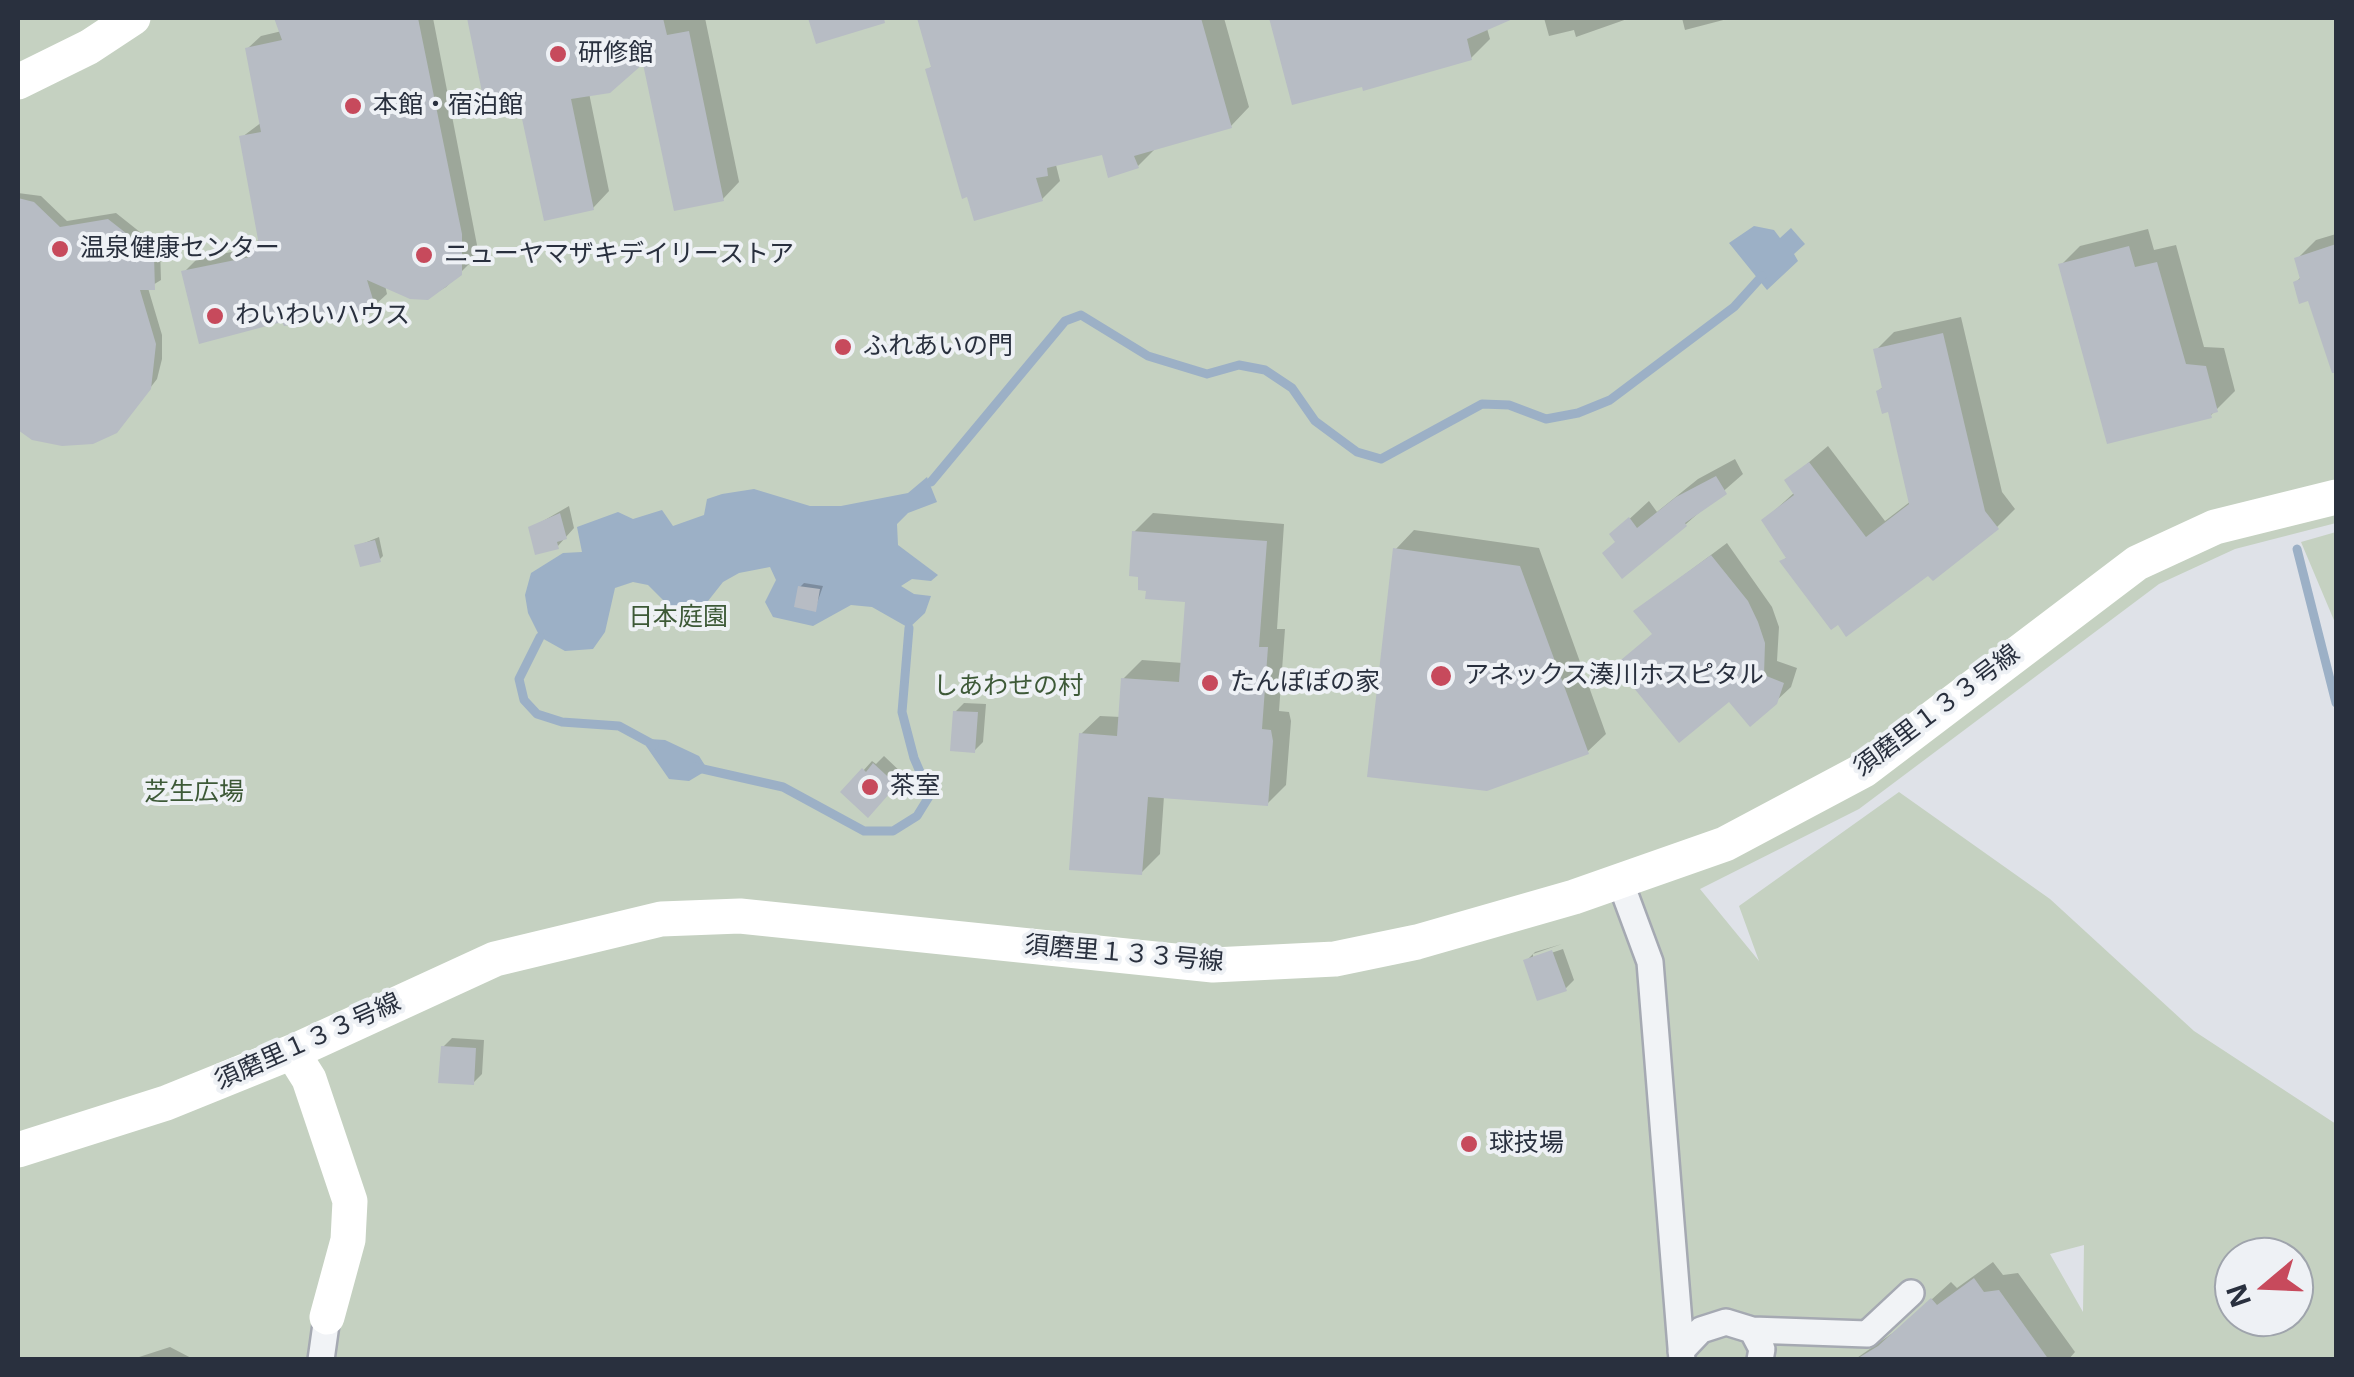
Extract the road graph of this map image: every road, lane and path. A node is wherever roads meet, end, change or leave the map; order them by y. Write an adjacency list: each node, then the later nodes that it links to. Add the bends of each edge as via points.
1 (133, 18): 2 (street)
2 (18, 82)
3 (2336, 497): 4 (street, 須磨里１３３号線, via 2215,527 2136,563 1864,770 1725,844)
4 (1620, 881): 5 (street, 須磨里１３３号線, via 1417,942 1335,959 1213,965 740,916 661,919 495,958); 10 (street, via 1650,962)
5 (292, 1052): 6 (street, 須磨里１３３号線, via 166,1104); 8 (street, via 310,1079 350,1201 348,1240)
6 (18, 1150)
7 (1911, 1292): 9 (street, via 1868,1334)
8 (328, 1317): 11 (street)
9 (1752, 1330): 10 (street, via 1726,1322 1701,1330); 12 (street)
10 (1681, 1355)
11 (321, 1360)
12 (1760, 1360)

